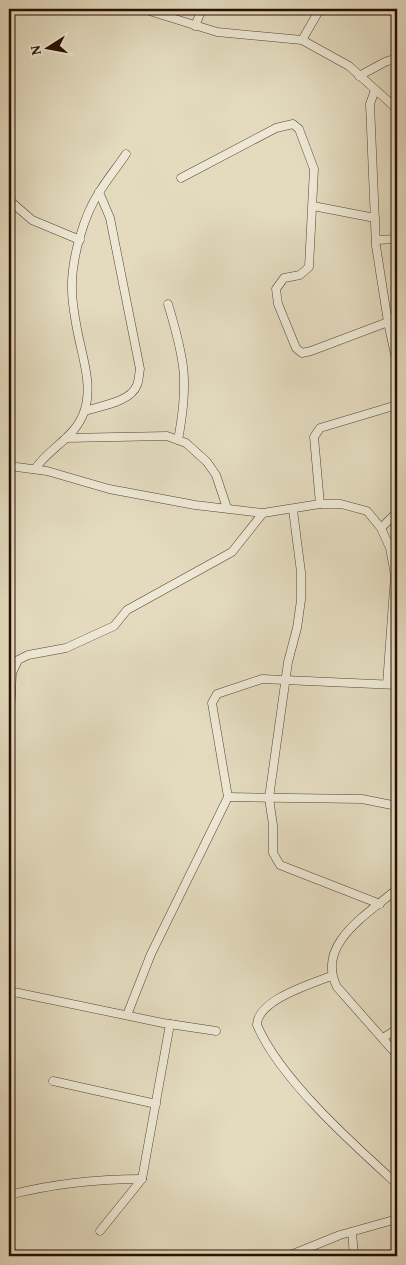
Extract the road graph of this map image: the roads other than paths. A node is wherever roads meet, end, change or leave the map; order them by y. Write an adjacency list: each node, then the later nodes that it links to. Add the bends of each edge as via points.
1 (143, 9): 4 (street)
2 (202, 9): 4 (street)
3 (320, 9): 5 (street)
4 (195, 26): 5 (street, via 217,32)
5 (302, 40): 7 (street, via 349,66)
6 (397, 58): 7 (street)
7 (359, 76): 8 (street)
8 (375, 90): 9 (street); 15 (street, via 370,104)
9 (397, 109)
10 (126, 154): 12 (street)
11 (182, 178): 14 (street, via 276,128 293,124 300,129 314,170)
12 (98, 192): 16 (street); 23 (street, via 110,218 140,369 137,386 129,395)
13 (9, 200): 16 (street, via 32,220)
14 (313, 206): 15 (street); 20 (street, via 309,267 300,275 284,278 276,289 278,304 296,348 302,353 312,351)
15 (375, 218): 17 (street)
16 (80, 240): 23 (street, via 72,287 89,388)
17 (376, 240): 18 (street); 20 (street)
18 (397, 240)
19 (168, 304): 25 (street, via 181,347 186,379)
20 (388, 322): 21 (street)
21 (397, 364)
22 (397, 405): 28 (street, via 320,428 314,437)
23 (85, 411): 24 (street, via 76,430)
24 (66, 438): 25 (street, via 167,436); 27 (street, via 43,457)
25 (178, 440): 29 (street, via 207,462 216,475)
26 (9, 466): 27 (street)
27 (35, 469): 29 (street, via 109,489)
28 (320, 504): 30 (street); 33 (street, via 341,504 367,511)
29 (227, 508): 32 (street)
30 (292, 510): 32 (street); 34 (street, via 301,572 301,600)
31 (397, 512): 33 (street)
32 (263, 513): 37 (street, via 232,552 127,610 114,626 66,648 18,660 12,672)
33 (381, 528): 35 (street, via 390,548 395,575)
34 (285, 679): 35 (street); 38 (street, via 262,679 217,694 212,703); 39 (street)
35 (387, 684): 36 (street)
36 (397, 685)
37 (9, 737)
38 (228, 797): 39 (street); 45 (street, via 151,954)
39 (269, 798): 40 (street, via 362,799); 42 (street, via 273,853 280,865)
40 (397, 806)
41 (397, 889): 42 (street)
42 (380, 904): 43 (street, via 340,940 330,959)
43 (331, 976): 49 (street, via 337,988); 54 (street, via 272,1002 261,1012 257,1025 282,1067 330,1121)
44 (9, 991): 45 (street)
45 (127, 1015): 46 (street)
46 (170, 1024): 48 (street); 52 (street)
47 (397, 1029): 49 (street)
48 (216, 1031)
49 (382, 1038): 50 (street)
50 (397, 1055)
51 (53, 1081): 52 (street)
52 (156, 1104): 53 (street)
53 (142, 1179): 55 (street, via 104,1179); 57 (street)
54 (397, 1184)
55 (9, 1195)
56 (397, 1219): 58 (street)
57 (100, 1231)
58 (352, 1232): 59 (street); 60 (street)
59 (288, 1256)
60 (354, 1256)

